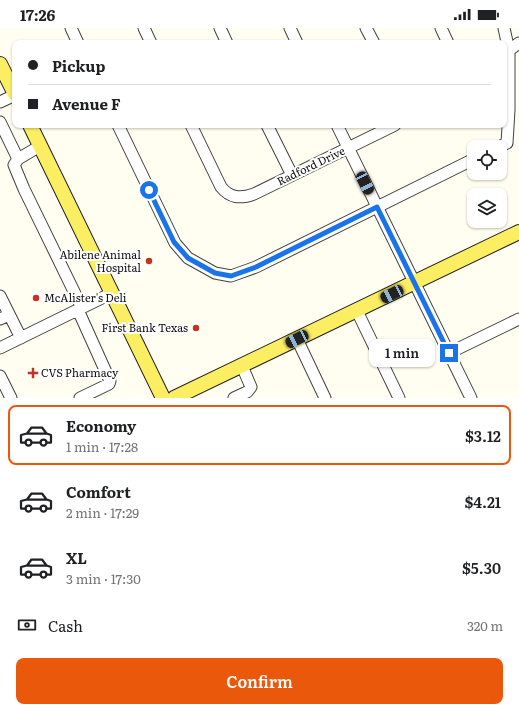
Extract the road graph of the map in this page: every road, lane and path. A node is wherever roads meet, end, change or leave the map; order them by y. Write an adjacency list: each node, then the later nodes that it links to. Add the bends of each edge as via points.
1 (71, 28): 8 (street)
2 (144, 28): 9 (street)
3 (220, 28): 10 (street)
4 (290, 28): 11 (street)
5 (366, 28): 12 (street)
6 (441, 28): 13 (street)
7 (504, 28): 14 (street)
8 (77, 40)
9 (150, 40)
10 (226, 40)
11 (296, 40)
12 (372, 40)
13 (447, 40)
14 (505, 40)
15 (519, 43): 16 (street)
16 (507, 51)
17 (0, 64): 19 (main road)
18 (507, 71): 29 (street)
19 (12, 88)
20 (12, 96): 21 (street)
21 (0, 102)
22 (0, 122): 32 (street)
23 (31, 128): 30 (main road)
24 (119, 128): 35 (street, via 174,242 188,258 215,273 231,276 256,267)
25 (192, 128): 34 (street, Radford Drive, via 221,187 234,197 245,197)
26 (268, 128): 34 (street)
27 (338, 128): 31 (street)
28 (389, 128): 31 (street, Radford Drive)
29 (507, 143)
30 (40, 146): 32 (street); 38 (main road)
31 (348, 148): 34 (street, Radford Drive); 35 (street)
32 (18, 159): 40 (street, via 14,165)
33 (467, 162): 35 (street)
34 (292, 175)
35 (377, 207): 37 (street)
36 (519, 232): 37 (main road)
37 (415, 283): 41 (main road); 47 (street)
38 (112, 293): 40 (street); 52 (main road)
39 (0, 296): 42 (street)
40 (80, 309): 44 (street); 51 (street, via 110,381 109,384)
41 (357, 311): 45 (main road); 56 (street)
42 (5, 317): 44 (street)
43 (519, 319): 47 (street)
44 (21, 338): 46 (street)
45 (297, 339): 48 (main road); 55 (street)
46 (0, 348)
47 (449, 353): 57 (street)
48 (242, 366): 53 (main road); 54 (street, via 251,387 247,392)
49 (0, 376): 50 (street)
50 (11, 398)
51 (80, 398)
52 (163, 398)
53 (174, 398)
54 (234, 398)
55 (325, 398)
56 (400, 398)
57 (471, 398)

